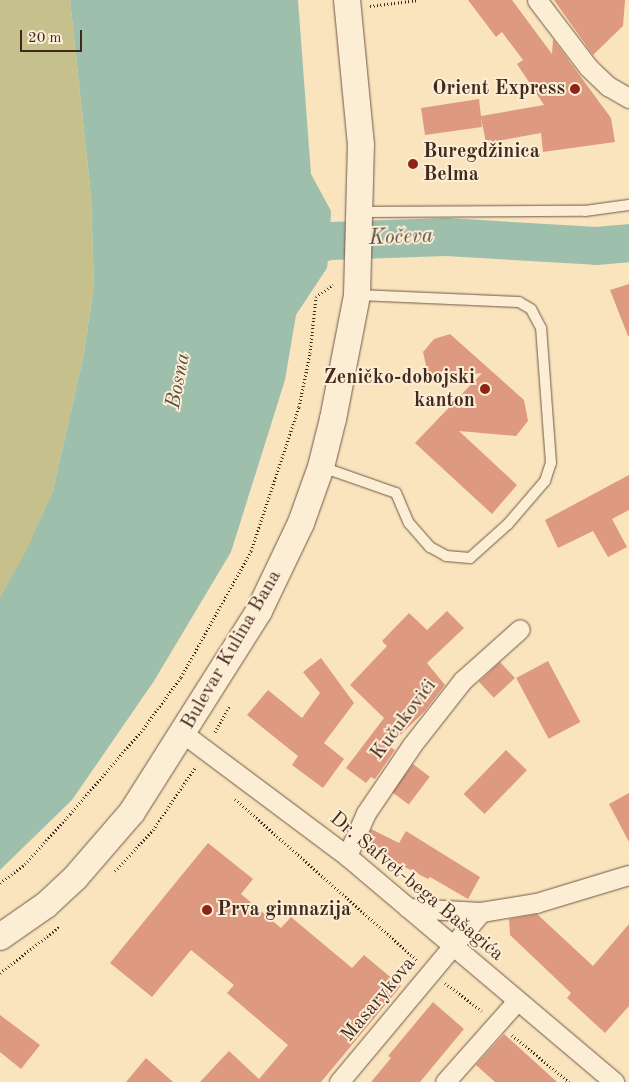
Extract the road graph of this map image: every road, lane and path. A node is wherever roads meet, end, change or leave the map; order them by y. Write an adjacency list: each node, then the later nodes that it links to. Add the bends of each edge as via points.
1 (419, 0): 3 (path)
2 (537, 0): 4 (street, via 588,67 608,86)
3 (358, 3): 6 (street, Bulevar Kulina Bana)
4 (629, 98)
5 (629, 205): 6 (lane, via 584,211)
6 (361, 212): 7 (street, Bulevar Kulina Bana)
7 (350, 289): 8 (street, Bulevar Kulina Bana); 8 (lane, via 519,302 531,309 541,328 551,463 545,481 508,524 470,558 446,556 430,547 409,523 396,493); 16 (path, via 338,280 316,297 310,353 299,407 251,551 181,677 143,729 70,814 25,864)
8 (321, 467): 10 (street, Bulevar Kulina Bana, via 301,523 259,611)
9 (520, 629): 14 (street, Kučukovići, via 463,680 412,745 366,813)
10 (184, 734): 14 (street, Dr. Safvet-bega Bašagića); 19 (street, Bulevar Kulina Bana, via 132,812 75,878 46,905)
11 (195, 768): 12 (path)
12 (201, 773)
13 (228, 793): 21 (path)
14 (347, 856): 17 (street, Dr. Safvet-bega Bašagića)
15 (629, 875): 18 (street, via 536,903)
16 (0, 883)
17 (408, 908): 18 (street); 20 (street, Dr. Safvet-bega Bašagića)
18 (480, 912): 20 (street, Masarykova)
19 (0, 937)
20 (453, 947): 21 (street, Masarykova); 22 (street, Dr. Safvet-bega Bašagića)
21 (431, 973): 23 (path); 24 (street, Masarykova)
22 (517, 1002): 23 (street); 27 (street, Dr. Safvet-bega Bašagića)
23 (497, 1023): 25 (street); 26 (path)
24 (339, 1082)
25 (445, 1082)
26 (569, 1082)
27 (614, 1082)

